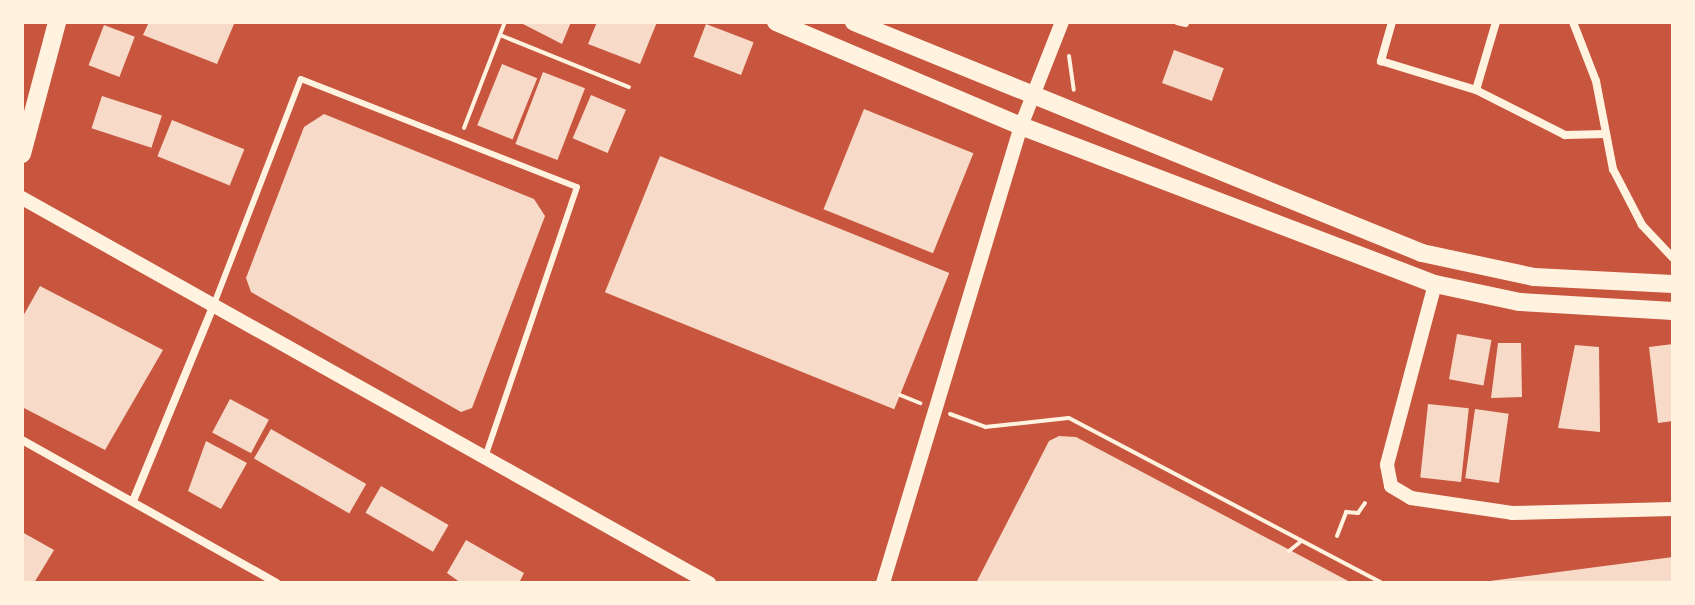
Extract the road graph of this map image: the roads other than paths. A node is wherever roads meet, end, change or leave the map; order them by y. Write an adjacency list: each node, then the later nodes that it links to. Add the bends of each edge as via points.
1 (57, 22): 14 (main road)
2 (776, 22): 12 (main road)
3 (854, 22): 11 (main road)
4 (1062, 22): 11 (street)
5 (1177, 22): 9 (lane)
6 (1392, 22): 10 (street, via 1381,61)
7 (1496, 22): 10 (street)
8 (1573, 22): 13 (street, via 1596,81)
9 (1186, 24)
10 (1476, 90): 13 (street, via 1565,135)
11 (1031, 95): 12 (street); 18 (main road, via 1422,253 1534,277)
12 (1021, 126): 17 (main road); 27 (street)
13 (1606, 134): 16 (street, via 1613,169 1642,225)
14 (22, 154)
15 (22, 198): 19 (street)
16 (1673, 258)
17 (1435, 284): 20 (main road, via 1520,302); 24 (street, via 1387,465 1391,486 1411,498 1512,513)
18 (1673, 284)
19 (214, 304): 22 (street); 22 (lane, via 301,79 577,187); 23 (street)
20 (1673, 311)
21 (22, 440): 23 (street)
22 (485, 457): 26 (street)
23 (133, 501): 25 (street)
24 (1673, 509)
25 (277, 583)
26 (709, 583)
27 (883, 583)

